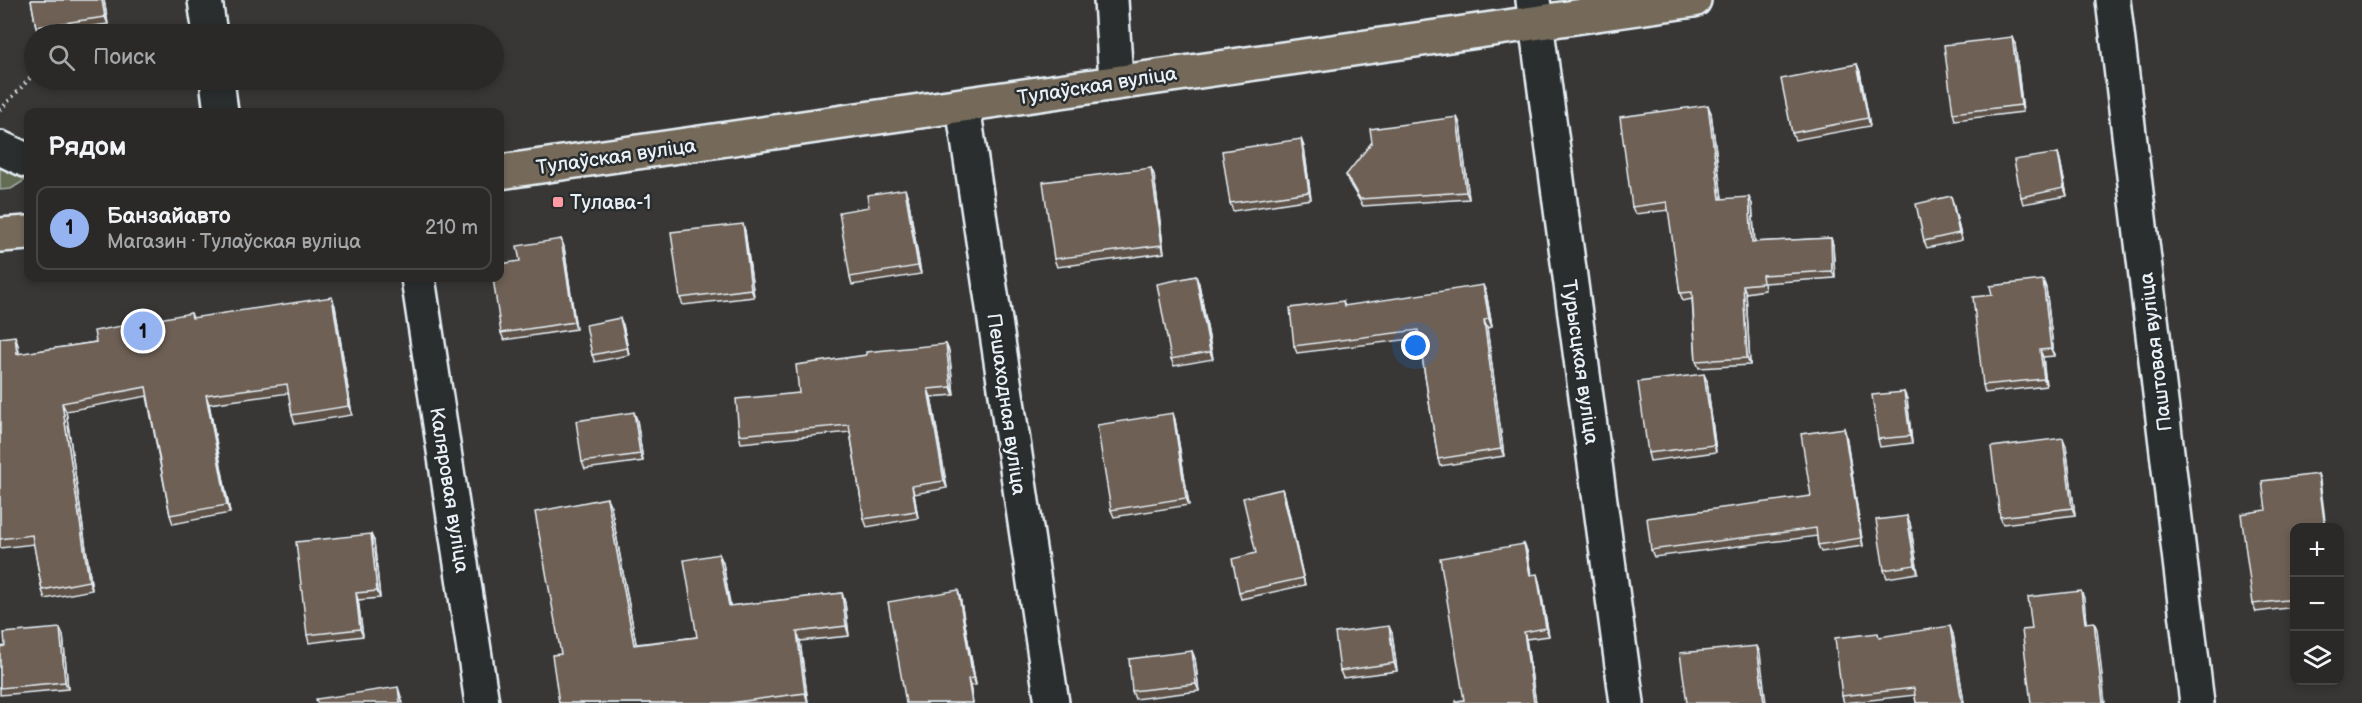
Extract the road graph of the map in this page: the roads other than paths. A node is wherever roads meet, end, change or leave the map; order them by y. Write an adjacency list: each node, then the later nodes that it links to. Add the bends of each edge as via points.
1 (205, 0): 6 (street)
2 (1111, 0): 7 (street)
3 (1694, 0): 5 (main road, Тулаўская вуліца)
4 (2113, 0): 20 (street, Паштовая вуліца)
5 (1534, 11): 7 (main road, Тулаўская вуліца); 19 (street, Турысцкая вуліца)
6 (209, 24)
7 (1116, 81): 9 (main road, Тулаўская вуліца)
8 (218, 90): 10 (street)
9 (963, 106): 13 (main road, Тулаўская вуліца); 18 (street, Пешаходная вуліца)
10 (220, 108)
11 (0, 148): 12 (street)
12 (24, 159)
13 (504, 171)
14 (24, 233): 15 (main road)
15 (0, 235)
16 (419, 282): 17 (street, Каляровая вуліца)
17 (482, 703)
18 (1052, 703)
19 (1627, 703)
20 (2197, 703)

